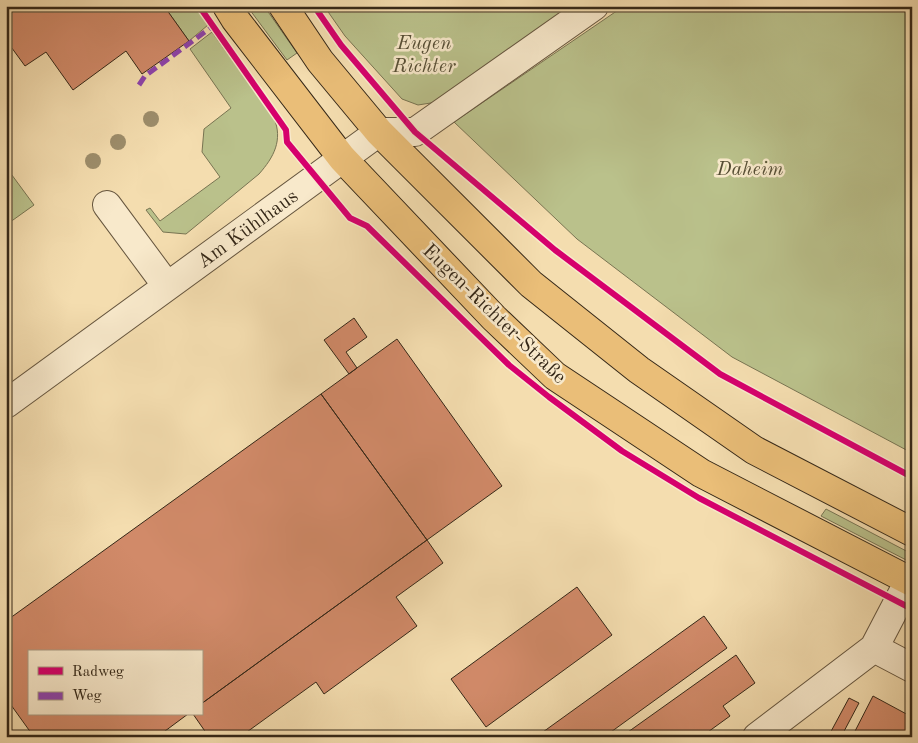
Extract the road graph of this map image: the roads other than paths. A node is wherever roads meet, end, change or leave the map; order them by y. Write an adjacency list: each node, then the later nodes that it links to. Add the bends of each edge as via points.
1 (227, 6): 5 (main road, Eugen-Richter-Straße)
2 (283, 6): 4 (main road, via 320,61)
3 (594, 6): 4 (street, via 415,132)
4 (379, 132): 5 (street, Am Kühlhaus); 9 (main road, via 531,284 639,370 754,450)
5 (342, 158): 7 (street, Am Kühlhaus); 10 (main road, Eugen-Richter-Straße, via 494,318 555,376 701,473)
6 (107, 205): 7 (street)
7 (167, 286): 8 (street, Am Kühlhaus)
8 (6, 404)
9 (912, 532)
10 (910, 581): 11 (street)
11 (874, 648): 12 (street); 13 (street)
12 (912, 668)
13 (757, 737)

